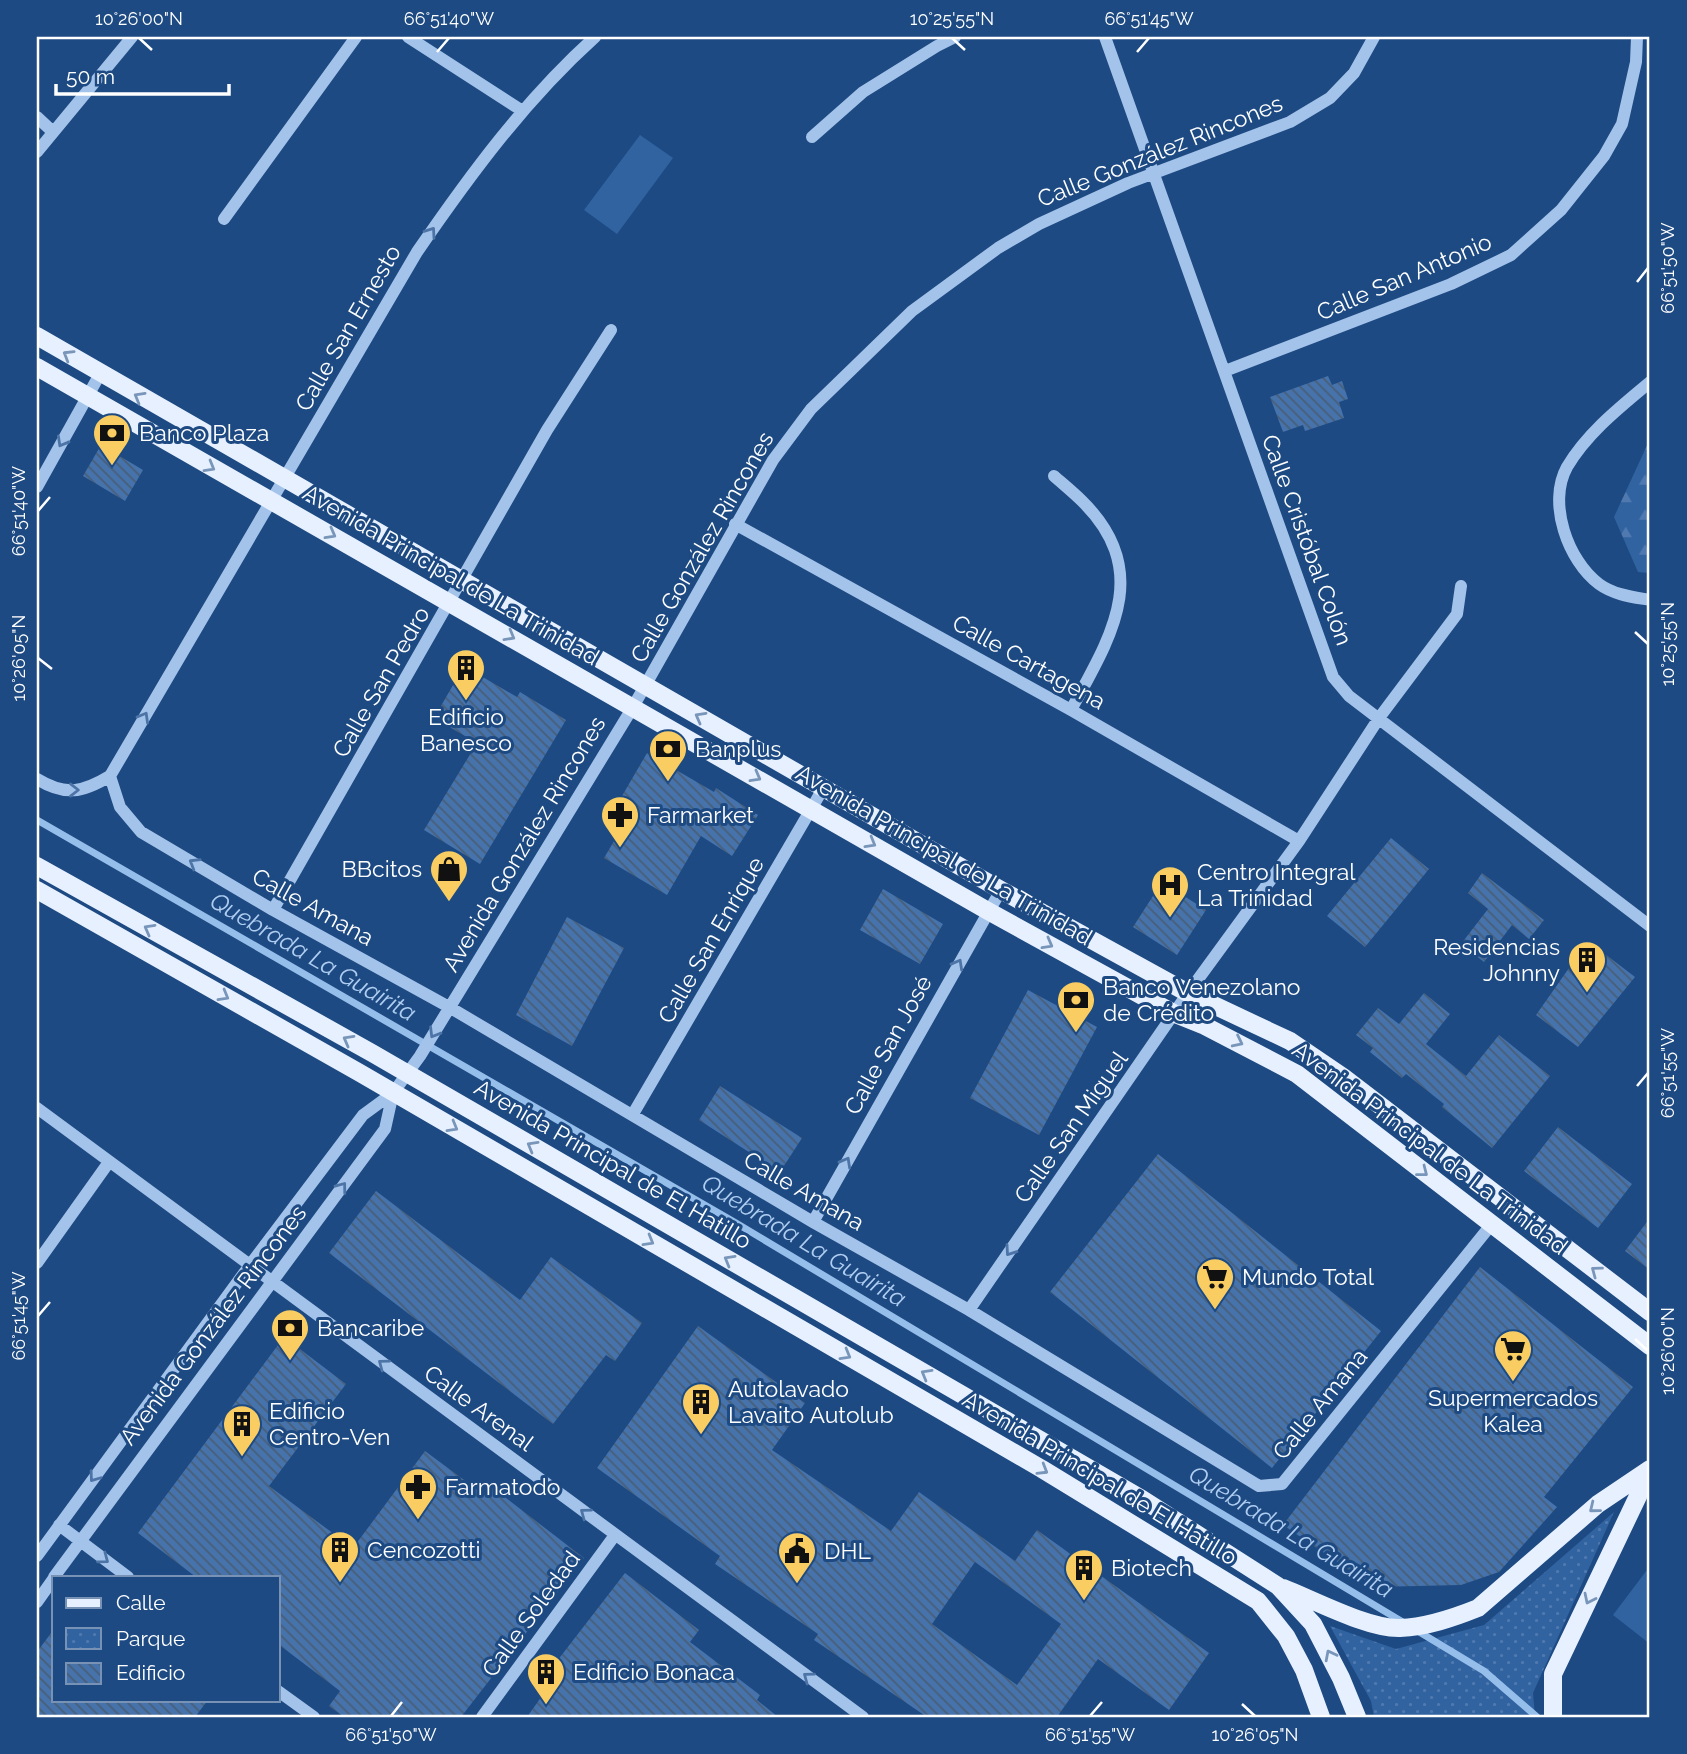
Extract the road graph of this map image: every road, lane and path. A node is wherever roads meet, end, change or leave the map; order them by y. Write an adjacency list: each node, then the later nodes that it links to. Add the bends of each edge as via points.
1 (132, 37): 13 (street)
2 (356, 37): 17 (street)
3 (408, 37): 11 (street)
4 (595, 37): 11 (street, Calle San Ernesto)
5 (956, 37): 14 (street, via 863,92)
6 (1105, 37): 10 (street, Calle Cristóbal Colón)
7 (1116, 37): 10 (street)
8 (1374, 37): 16 (street, Calle González Rincones, via 1354,73 1330,98 1290,122)
9 (1637, 37): 21 (street, Calle San Antonio, via 1628,103 1604,156 1561,210 1511,255 1451,284)
10 (1113, 56): 16 (street, Calle Cristóbal Colón)
11 (521, 110): 26 (street, Calle San Ernesto, one-way to 11, via 417,252)
12 (37, 117): 13 (street)
13 (53, 132): 15 (street)
14 (813, 137)
15 (37, 152)
16 (1153, 172): 21 (street, Calle Cristóbal Colón); 29 (street, Calle González Rincones, via 1016,236 912,311 811,409 773,460)
17 (224, 219)
18 (611, 330): 30 (street, Calle San Pedro, via 547,430)
19 (37, 336): 22 (main road, Avenida Principal de La Trinidad, one-way to 19)
20 (37, 367): 24 (main road, Avenida Principal de La Trinidad)
21 (1225, 371): 37 (street, Calle Cristóbal Colón, via 1333,677 1349,696)
22 (100, 374): 24 (street); 26 (main road, Avenida Principal de La Trinidad, one-way to 22)
23 (1650, 382): 32 (street, via 1583,445 1566,470 1559,500 1568,540 1586,572 1613,591)
24 (87, 397): 27 (street, one-way to 27); 28 (main road, Avenida Principal de La Trinidad, one-way to 28)
25 (1054, 476): 36 (street, via 1101,524 1120,573 1121,600 1114,625)
26 (283, 480): 28 (street, Calle San Ernesto); 30 (main road, Avenida Principal de La Trinidad)
27 (37, 487)
28 (271, 501): 33 (main road, Avenida Principal de La Trinidad, one-way to 33); 38 (street, Calle San Ernesto, one-way to 28)
29 (735, 524): 34 (street, Calle González Rincones); 36 (street, Calle Cartagena)
30 (463, 582): 33 (street, Calle San Pedro); 34 (main road, Avenida Principal de La Trinidad)
31 (1461, 586): 37 (street, Calle San Miguel, via 1457,614)
32 (1650, 600)
33 (451, 602): 35 (main road, Avenida Principal de La Trinidad, one-way to 35); 46 (street, Calle San Pedro)
34 (644, 686): 35 (street, Avenida González Rincones); 40 (main road, Avenida Principal de La Trinidad, one-way to 34)
35 (633, 707): 41 (main road, Avenida Principal de La Trinidad, one-way to 41); 50 (street, Avenida González Rincones)
36 (1071, 710): 42 (street, Calle Cartagena)
37 (1380, 718): 42 (street, Calle San Miguel); 48 (street, Calle Cristóbal Colón)
38 (110, 776): 39 (street, one-way to 38, via 76,791 88,790); 46 (street, Calle Amana, one-way to 38, via 141,832 120,807)
39 (37, 779)
40 (824, 787): 41 (street, Calle San Enrique); 45 (main road, Avenida Principal de La Trinidad)
41 (812, 808): 47 (main road, Avenida Principal de La Trinidad, one-way to 47); 55 (street, Calle San Enrique)
42 (1300, 841): 49 (street, Calle San Miguel)
43 (37, 866): 52 (main road, Avenida Principal de El Hatillo, one-way to 43)
44 (37, 890): 53 (main road, Avenida Principal de El Hatillo, one-way to 53)
45 (1001, 890): 47 (street, Calle San José); 49 (main road, Avenida Principal de La Trinidad)
46 (273, 910): 50 (street, Calle Amana)
47 (988, 911): 51 (main road, Avenida Principal de La Trinidad, one-way to 51); 57 (street, Calle San José, one-way to 47)
48 (1650, 926)
49 (1188, 993): 51 (street, Calle San Miguel); 63 (main road, Avenida Principal de La Trinidad, one-way to 49, via 1315,1056)
50 (448, 1009): 52 (street, Avenida González Rincones, one-way to 52); 55 (street, Calle Amana)
51 (1175, 1014): 58 (main road, Avenida Principal de La Trinidad, one-way to 58, via 1297,1073); 62 (street, Calle San Miguel, one-way to 62)
52 (407, 1073): 53 (street, Avenida González Rincones); 73 (main road, Avenida Principal de El Hatillo, one-way to 52, via 1142,1499)
53 (393, 1093): 60 (street, Avenida González Rincones, via 363,1115); 61 (street, Avenida González Rincones, one-way to 53, via 385,1129); 80 (main road, Avenida Principal de El Hatillo, one-way to 80, via 1042,1469 1258,1601 1286,1636)
54 (37, 1108): 56 (street, Calle Arenal)
55 (633, 1114): 57 (street, Calle Amana)
56 (109, 1162): 59 (street); 60 (street, Calle Arenal)
57 (813, 1222): 62 (street, Calle Amana)
58 (1492, 1225): 62 (street, Calle Amana, via 1282,1484 1259,1486); 64 (main road, Avenida Principal de La Trinidad)
59 (37, 1263)
60 (250, 1265): 61 (street, Calle Arenal); 66 (street, Avenida González Rincones, one-way to 66)
61 (272, 1281): 67 (street, Calle Arenal, one-way to 61); 68 (street, Avenida González Rincones)
62 (969, 1310)
63 (1650, 1312)
64 (1650, 1346)
65 (1650, 1470): 73 (main road, one-way to 73, via 1598,1504 1478,1608 1429,1625 1375,1625); 76 (main road, one-way to 76, via 1553,1674)
66 (59, 1525): 68 (street); 69 (street, Avenida González Rincones)
67 (615, 1535): 78 (street, Calle Soledad); 79 (street, Calle Arenal, one-way to 67)
68 (80, 1541): 70 (street, Avenida González Rincones); 71 (street, one-way to 71)
69 (37, 1556)
70 (55, 1576)
71 (127, 1576)
72 (52, 1580): 74 (street, Avenida González Rincones)
73 (1278, 1586): 81 (main road, Avenida Principal de El Hatillo, one-way to 73, via 1313,1624)
74 (37, 1602)
75 (280, 1692): 77 (street)
76 (1552, 1716)
77 (314, 1717)
78 (481, 1717)
79 (863, 1717)
80 (1321, 1717)
81 (1357, 1717)

